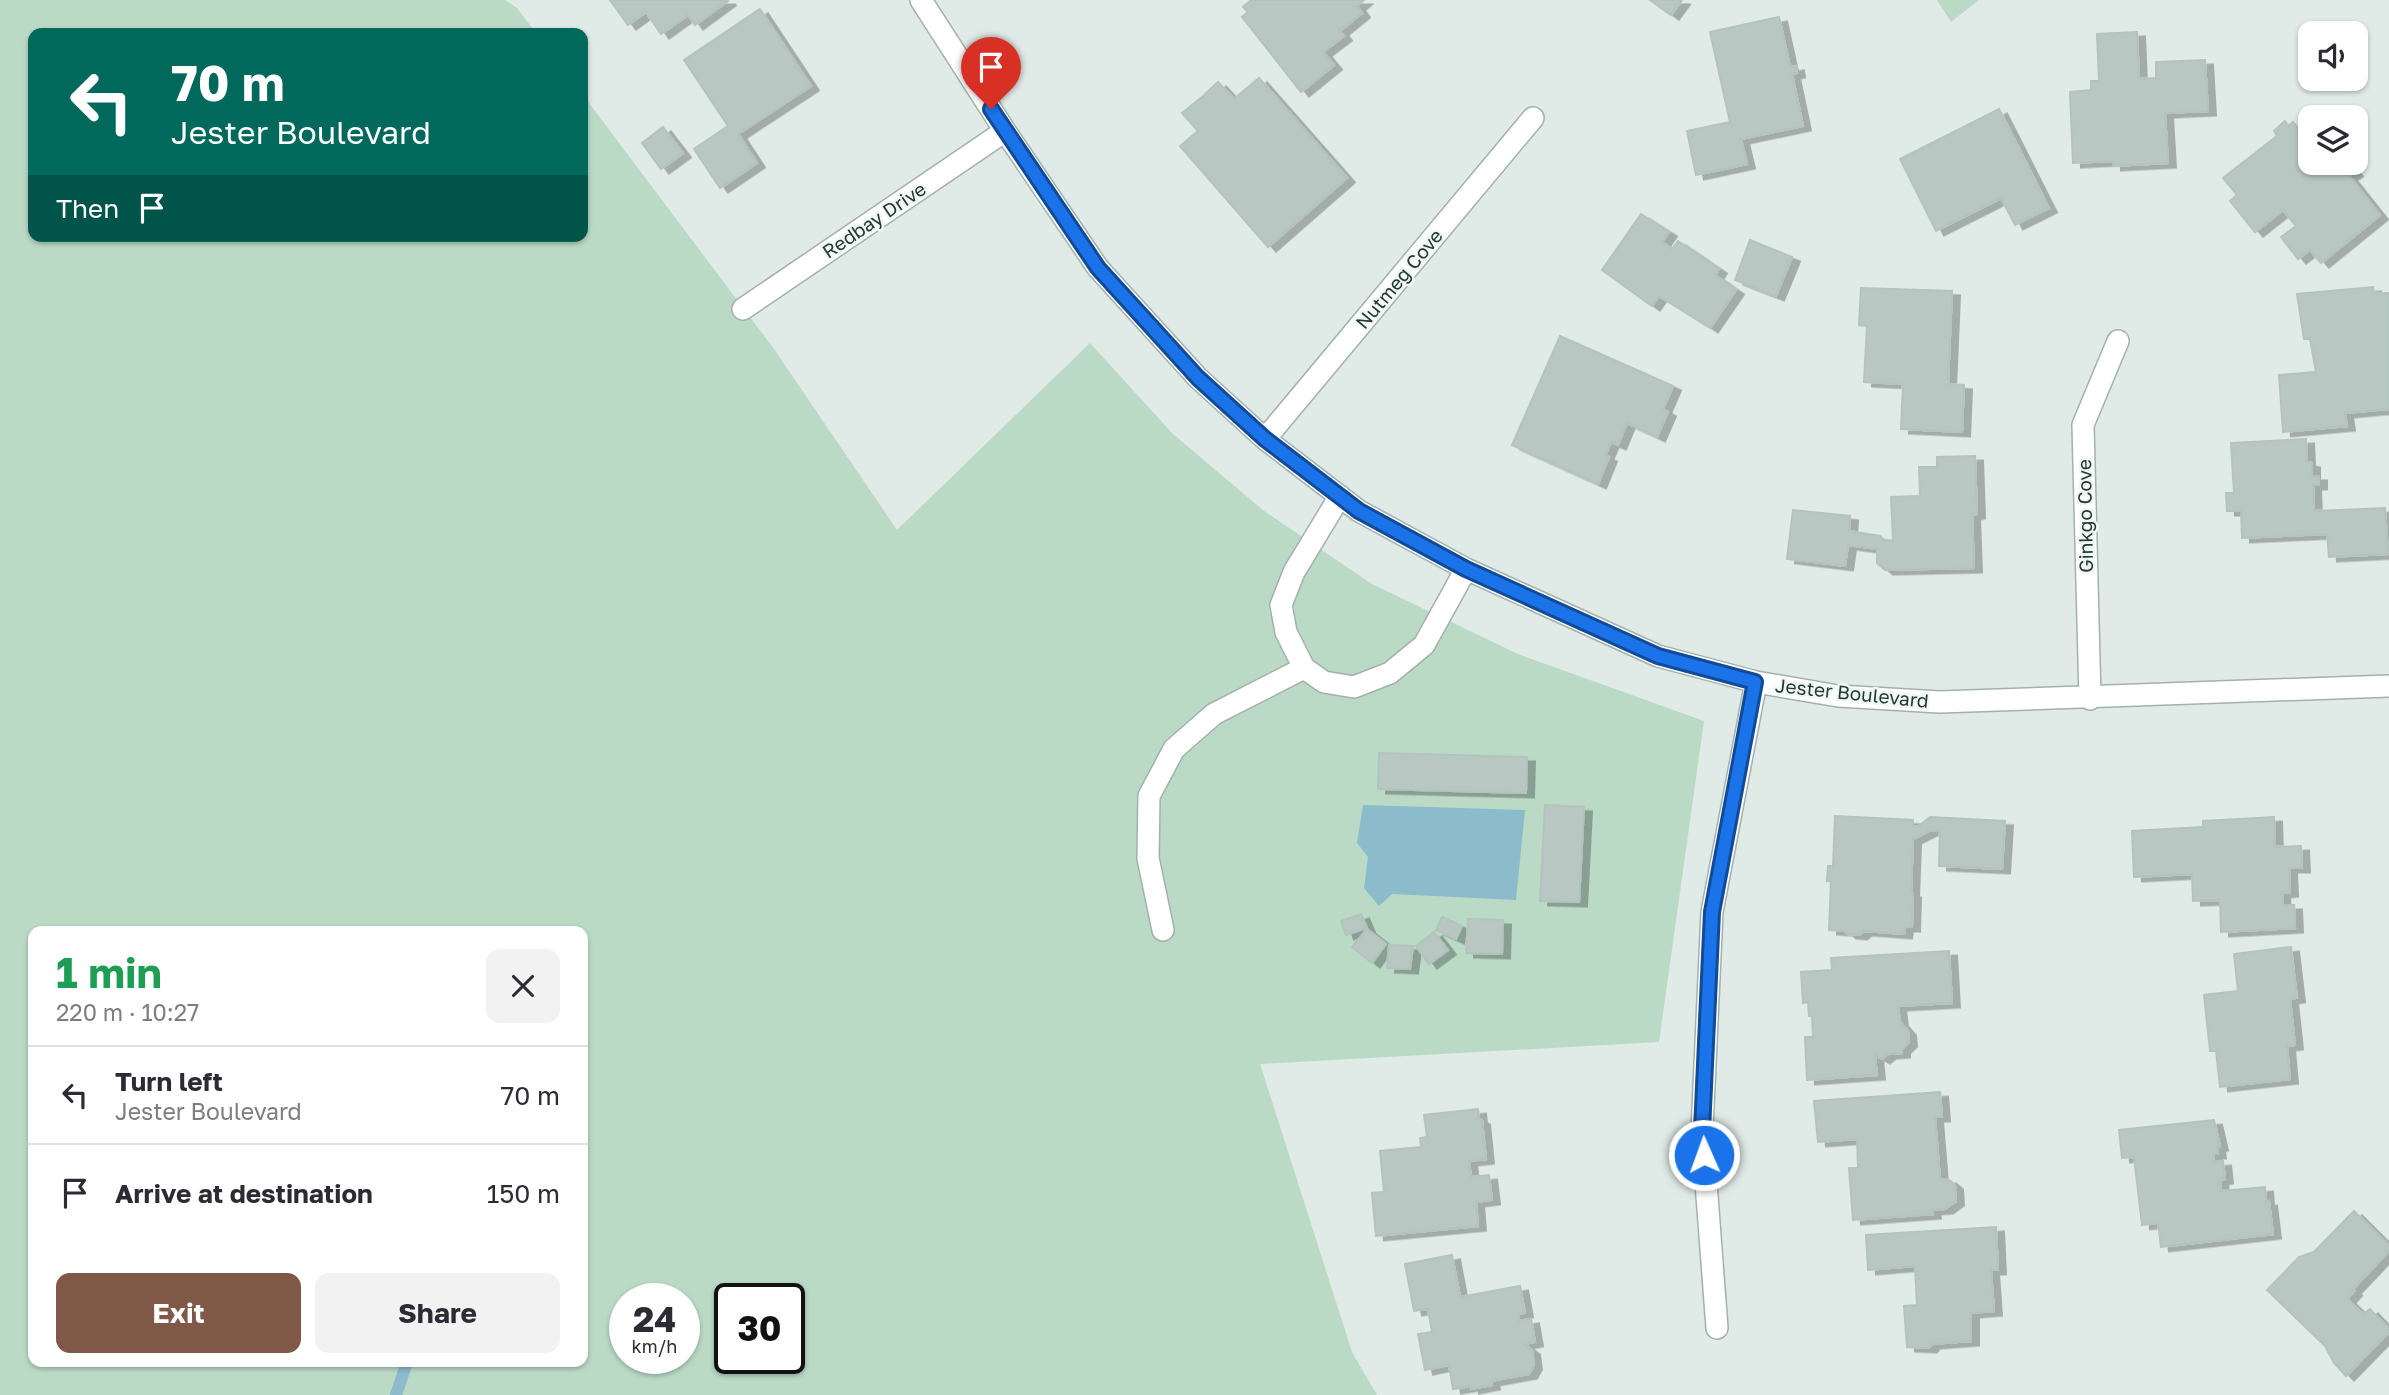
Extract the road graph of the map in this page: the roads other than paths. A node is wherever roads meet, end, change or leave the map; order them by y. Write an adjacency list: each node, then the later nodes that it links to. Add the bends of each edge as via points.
1 (921, 0): 3 (street, Jester Boulevard)
2 (1533, 118): 6 (street, Nutmeg Cove)
3 (1005, 131): 4 (street, Redbay Drive); 6 (street, Jester Boulevard, via 1098,268 1198,378)
4 (743, 309)
5 (2118, 341): 12 (street, Ginkgo Cove, via 2083,425)
6 (1265, 439): 7 (street, Jester Boulevard)
7 (1340, 496): 8 (street, Jester Boulevard); 9 (street, via 1294,572 1281,605 1286,632)
8 (1466, 569): 9 (street, via 1424,645 1391,673 1354,687 1324,682); 10 (street, Jester Boulevard, via 1658,656)
9 (1304, 668): 13 (street, via 1214,714 1174,749 1149,796 1148,858)
10 (1755, 682): 12 (street, Jester Boulevard, via 1838,696 1940,702); 14 (street, via 1712,912 1702,1130)
11 (2389, 686): 12 (street, Jester Boulevard)
12 (2090, 699)
13 (1163, 930)
14 (1717, 1328)

